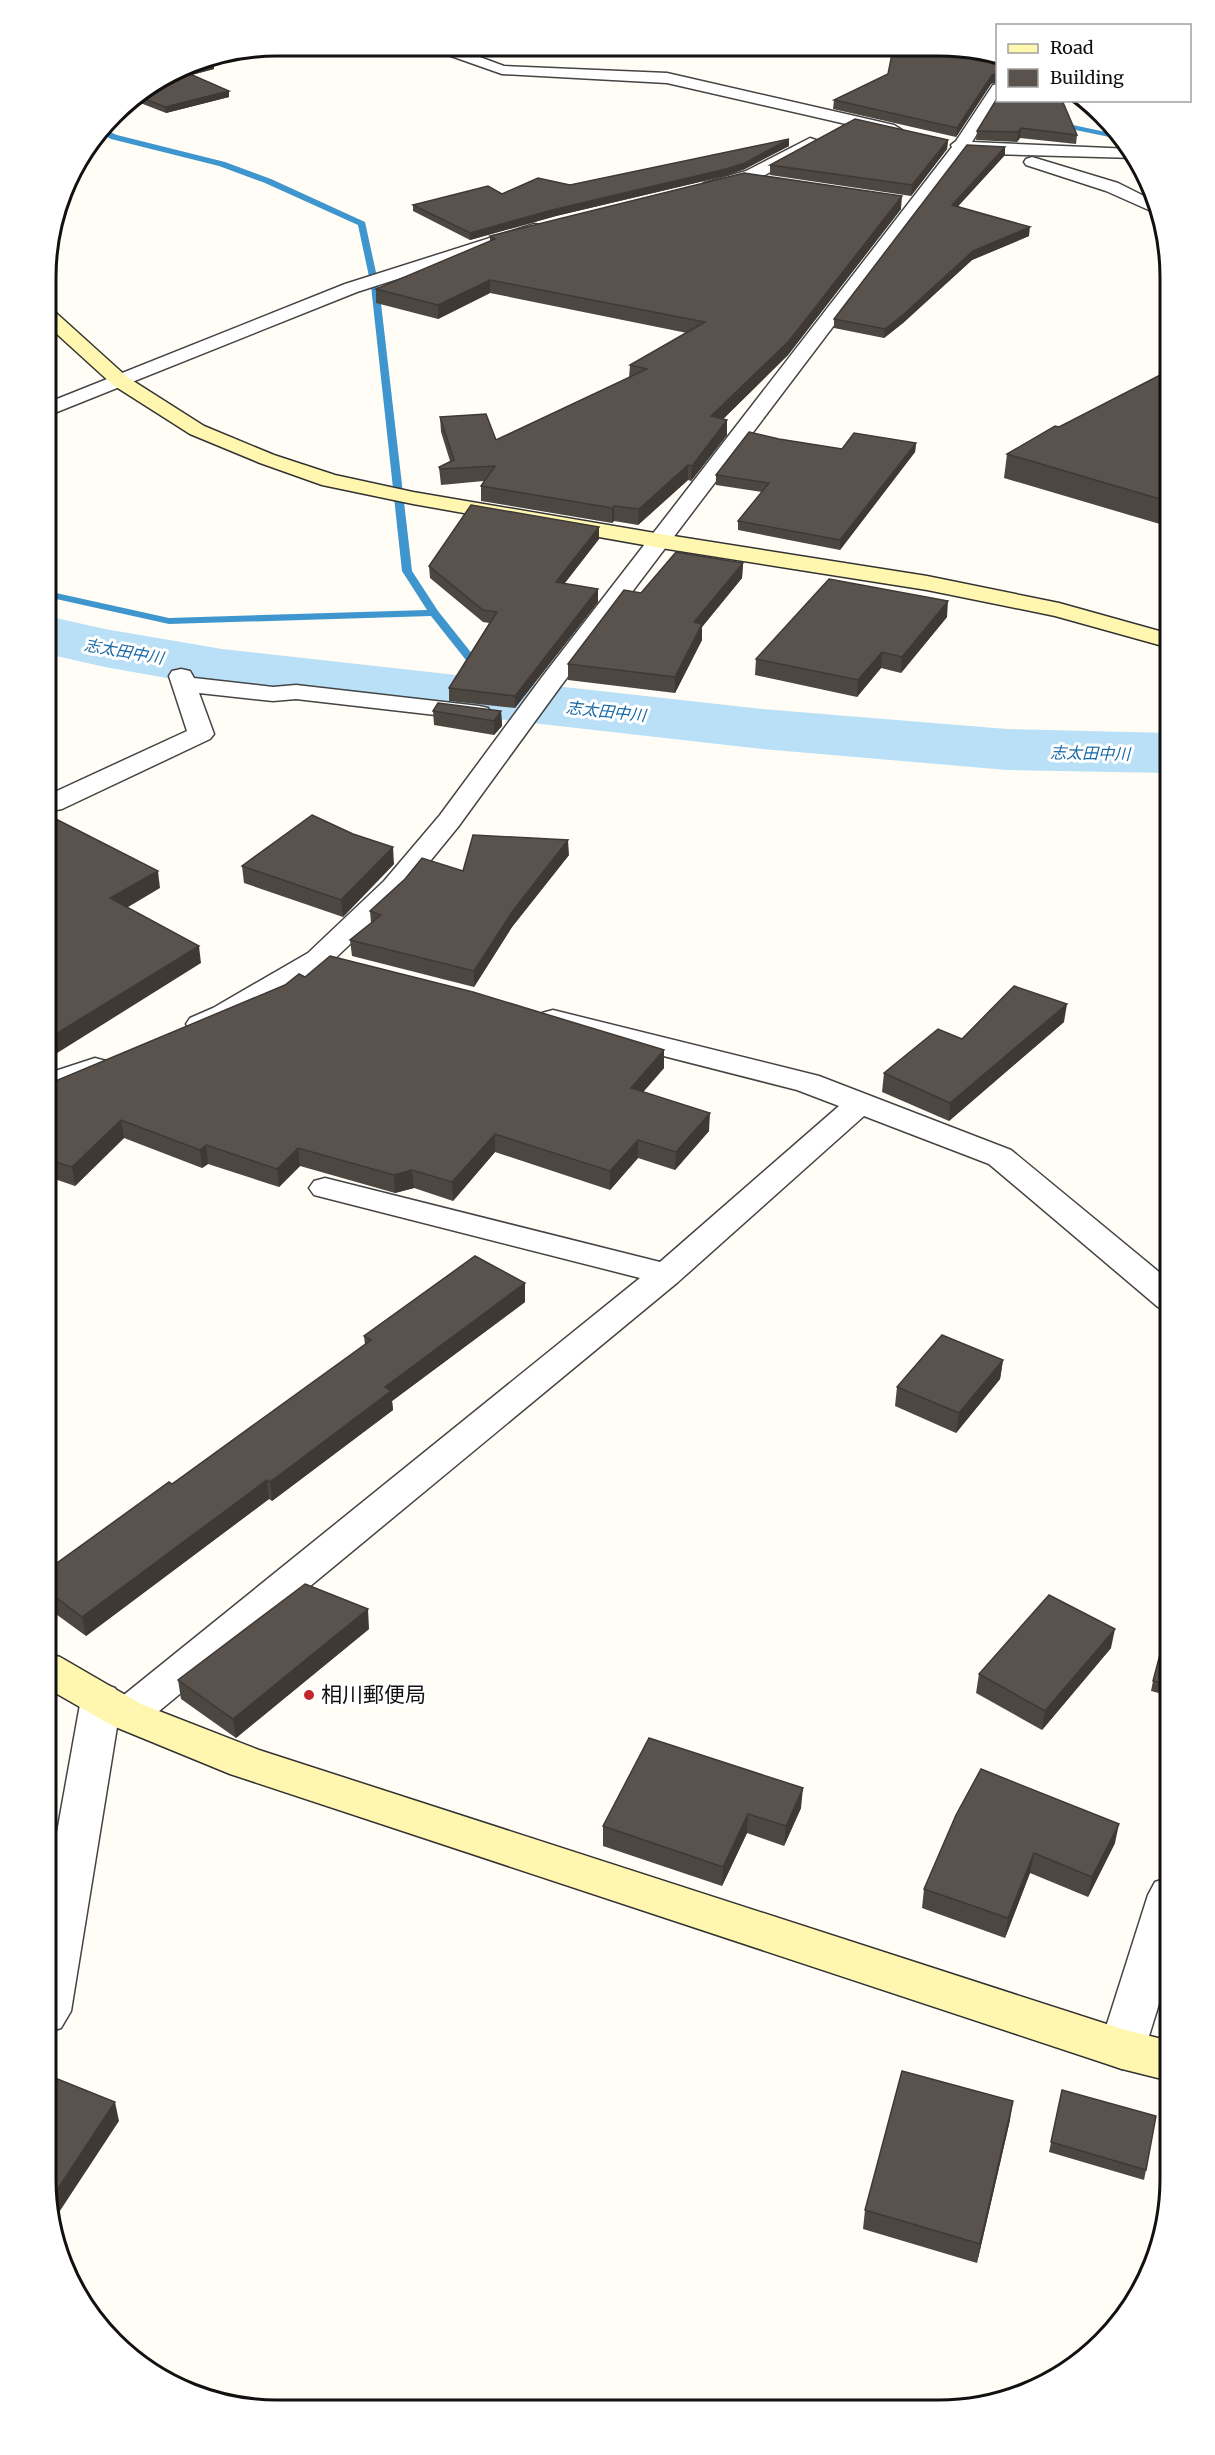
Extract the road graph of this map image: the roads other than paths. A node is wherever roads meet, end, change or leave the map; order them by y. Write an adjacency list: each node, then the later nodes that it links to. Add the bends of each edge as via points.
1 (464, 56): 3 (street, via 502,70 667,78)
2 (996, 91): 6 (street)
3 (852, 121): 4 (street); 9 (street)
4 (906, 133)
5 (939, 141): 6 (street)
6 (961, 146): 7 (street); 13 (street)
7 (990, 149): 8 (street); 14 (street, via 1112,187)
8 (1122, 154)
9 (743, 178): 10 (street); 11 (street)
10 (778, 183)
11 (697, 190)
12 (894, 200): 13 (street)
13 (917, 204): 19 (street)
14 (1148, 205)
15 (550, 224): 17 (street, via 351,288)
16 (56, 323): 17 (street)
17 (120, 381): 18 (street); 19 (street, via 197,430 330,480)
18 (56, 406)
19 (661, 541): 20 (street, via 927,583 1059,610); 21 (street)
20 (1160, 638)
21 (528, 716): 22 (street, via 296,692 273,694 182,680 201,734); 23 (street, via 394,887)
22 (56, 802)
23 (318, 959): 24 (street); 26 (street)
24 (352, 968)
25 (523, 1011): 29 (street, via 808,1083)
26 (182, 1033)
27 (119, 1059): 28 (street)
28 (56, 1081)
29 (860, 1104): 31 (street); 32 (street, via 1000,1157)
30 (325, 1188): 31 (street)
31 (666, 1274): 34 (street)
32 (1160, 1291)
33 (56, 1674): 34 (street)
34 (114, 1707): 36 (street); 37 (street, via 245,1761)
35 (1160, 1927): 37 (street)
36 (56, 1974)
37 (1122, 2049): 38 (street)
38 (1160, 2058)

